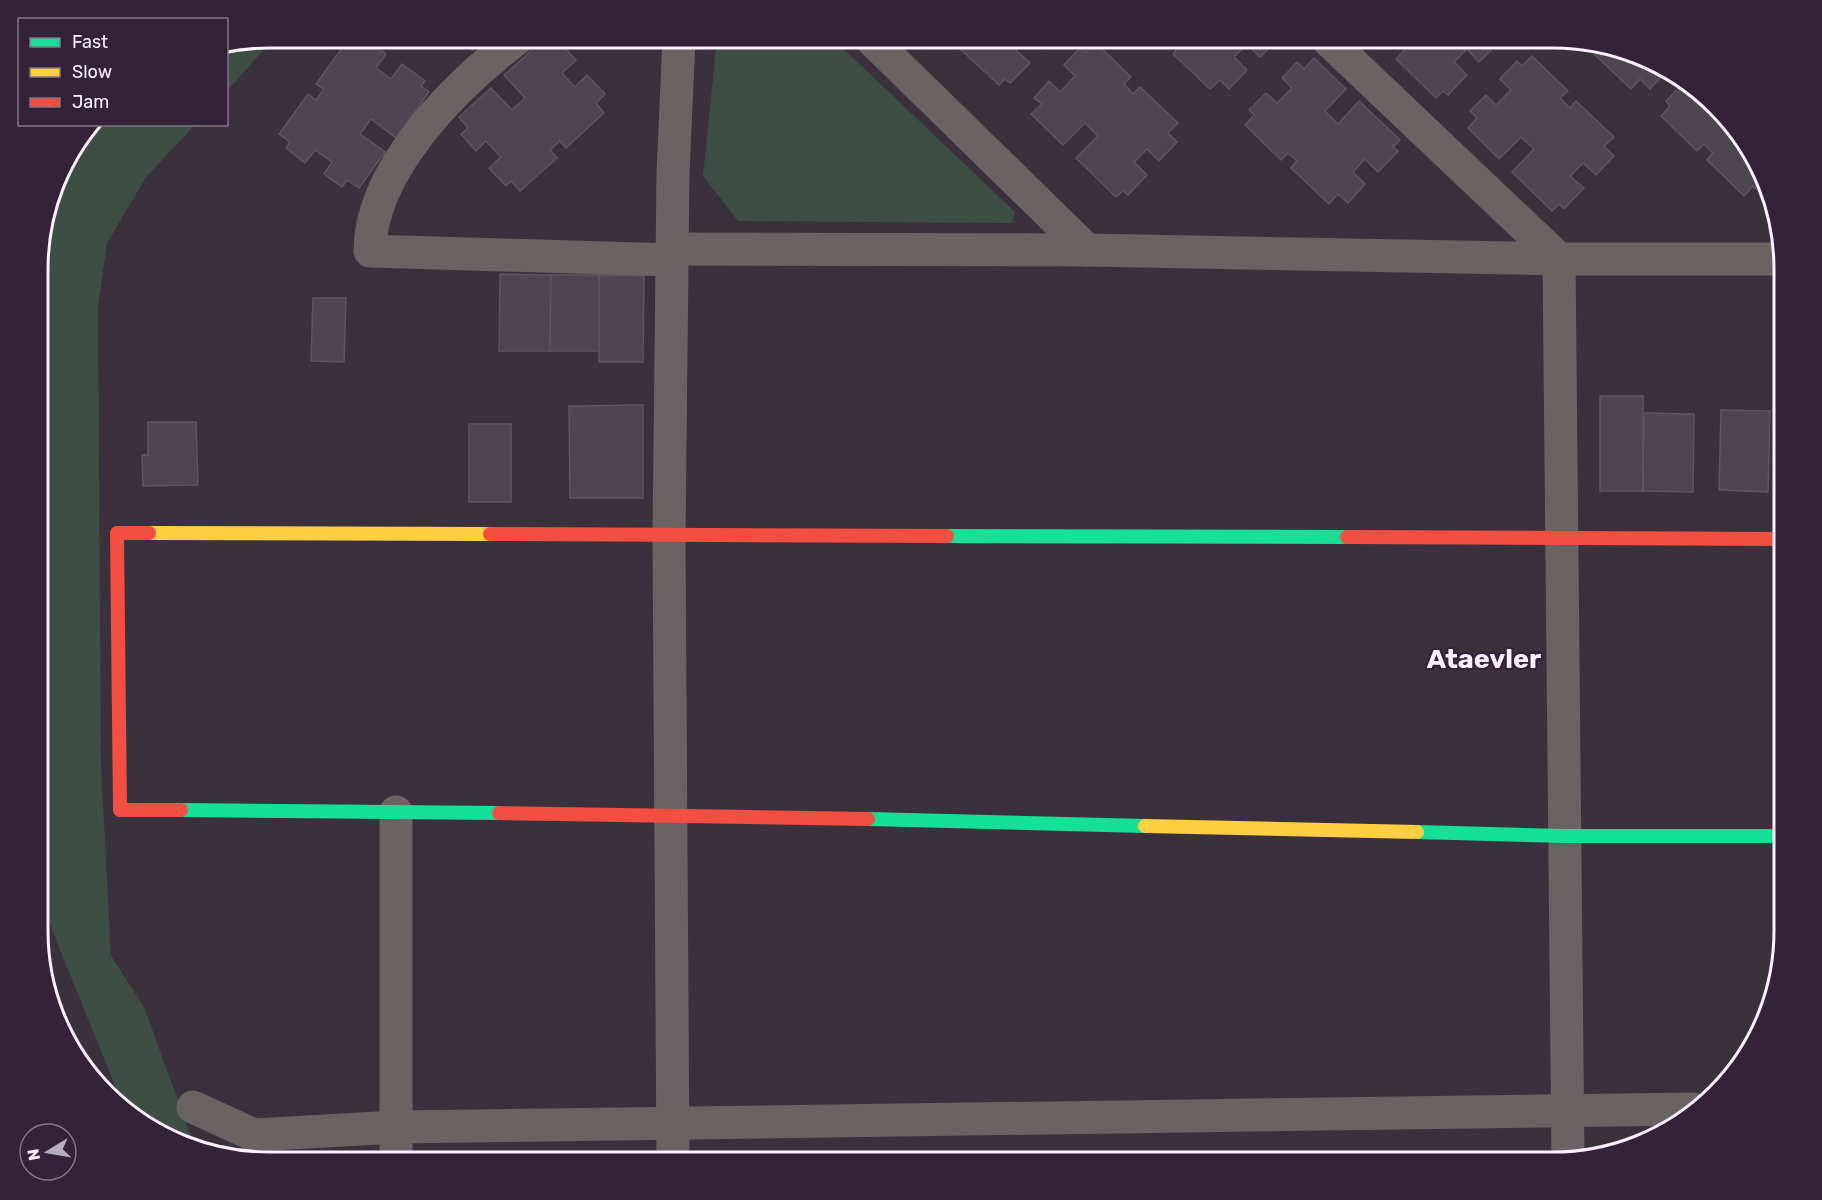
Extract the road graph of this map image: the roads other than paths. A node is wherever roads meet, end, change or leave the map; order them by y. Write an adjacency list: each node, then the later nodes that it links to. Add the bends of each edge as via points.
1 (505, 48): 6 (street, via 446,102 409,148 376,210 370,251)
2 (679, 48): 6 (street)
3 (880, 48): 5 (street)
4 (1337, 48): 7 (street)
5 (1087, 250): 6 (street); 7 (street)
6 (672, 254): 9 (street)
7 (1559, 259): 8 (street); 11 (street)
8 (1774, 259)
9 (669, 537): 11 (street); 12 (street, via 117,533 120,810); 13 (street)
10 (1774, 539): 11 (street)
11 (1561, 540): 14 (street)
12 (396, 812): 13 (street); 20 (street)
13 (671, 814): 14 (street); 19 (street)
14 (1564, 836): 15 (street); 18 (street)
15 (1774, 836)
16 (193, 1107): 20 (street, via 254,1135)
17 (1684, 1109): 18 (street)
18 (1568, 1111): 19 (street); 23 (street)
19 (673, 1125): 20 (street); 22 (street)
20 (396, 1127): 21 (street)
21 (396, 1152)
22 (673, 1152)
23 (1568, 1152)

